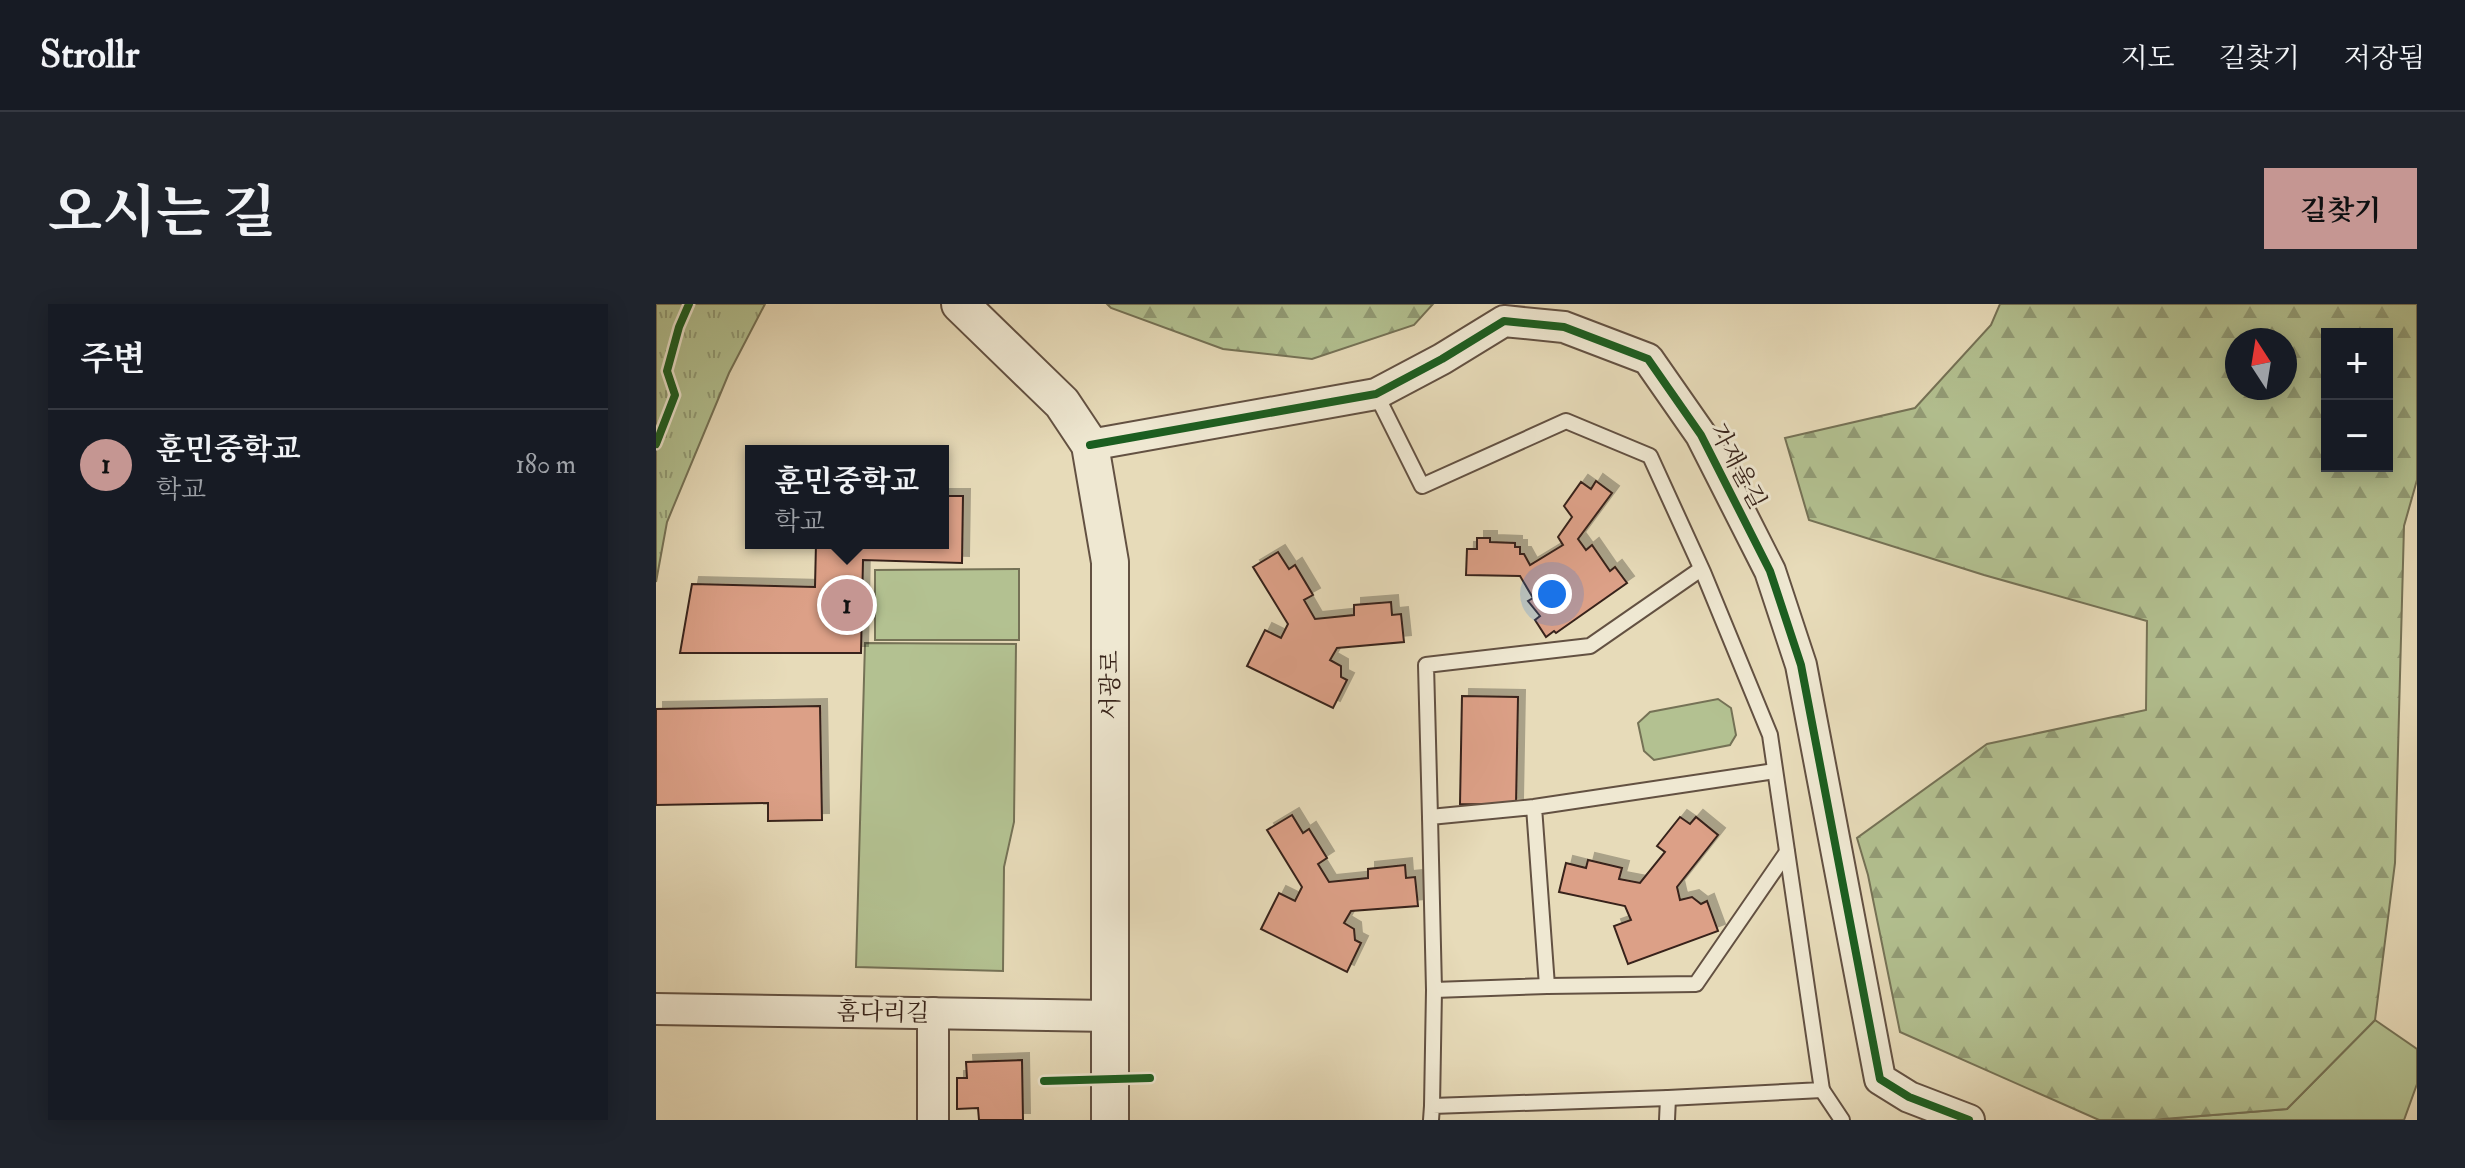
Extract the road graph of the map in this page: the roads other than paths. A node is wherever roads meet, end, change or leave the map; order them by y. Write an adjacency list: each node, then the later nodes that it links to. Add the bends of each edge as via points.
1 (960, 304): 3 (street, 서광로, via 1062,403)
2 (1376, 394): 3 (street, 가재울길); 4 (lane, via 1422,486 1566,421 1650,456); 21 (street, 가재울길, via 1504,321 1564,327 1648,359 1701,435 1770,571 1801,665 1880,1079 1909,1097)
3 (1090, 445): 13 (street, 서광로, via 1110,562)
4 (1701, 569): 5 (lane, via 1770,735); 7 (lane, via 1590,646 1426,665)
5 (1775, 771): 6 (lane); 8 (lane)
6 (1534, 807): 7 (lane); 9 (lane)
7 (1430, 817): 10 (lane)
8 (1787, 852): 9 (lane, via 1696,984); 14 (lane)
9 (1547, 986): 10 (lane)
10 (1434, 990): 16 (lane)
11 (656, 1009): 12 (street, 홈다리길)
12 (933, 1013): 13 (street, 홈다리길); 17 (street)
13 (1110, 1016): 18 (street, 서광로)
14 (1822, 1090): 15 (lane); 20 (lane)
15 (1668, 1098): 16 (lane); 19 (lane)
16 (1432, 1113)
17 (933, 1120)
18 (1110, 1120)
19 (1667, 1120)
20 (1842, 1120)
21 (1969, 1120)

